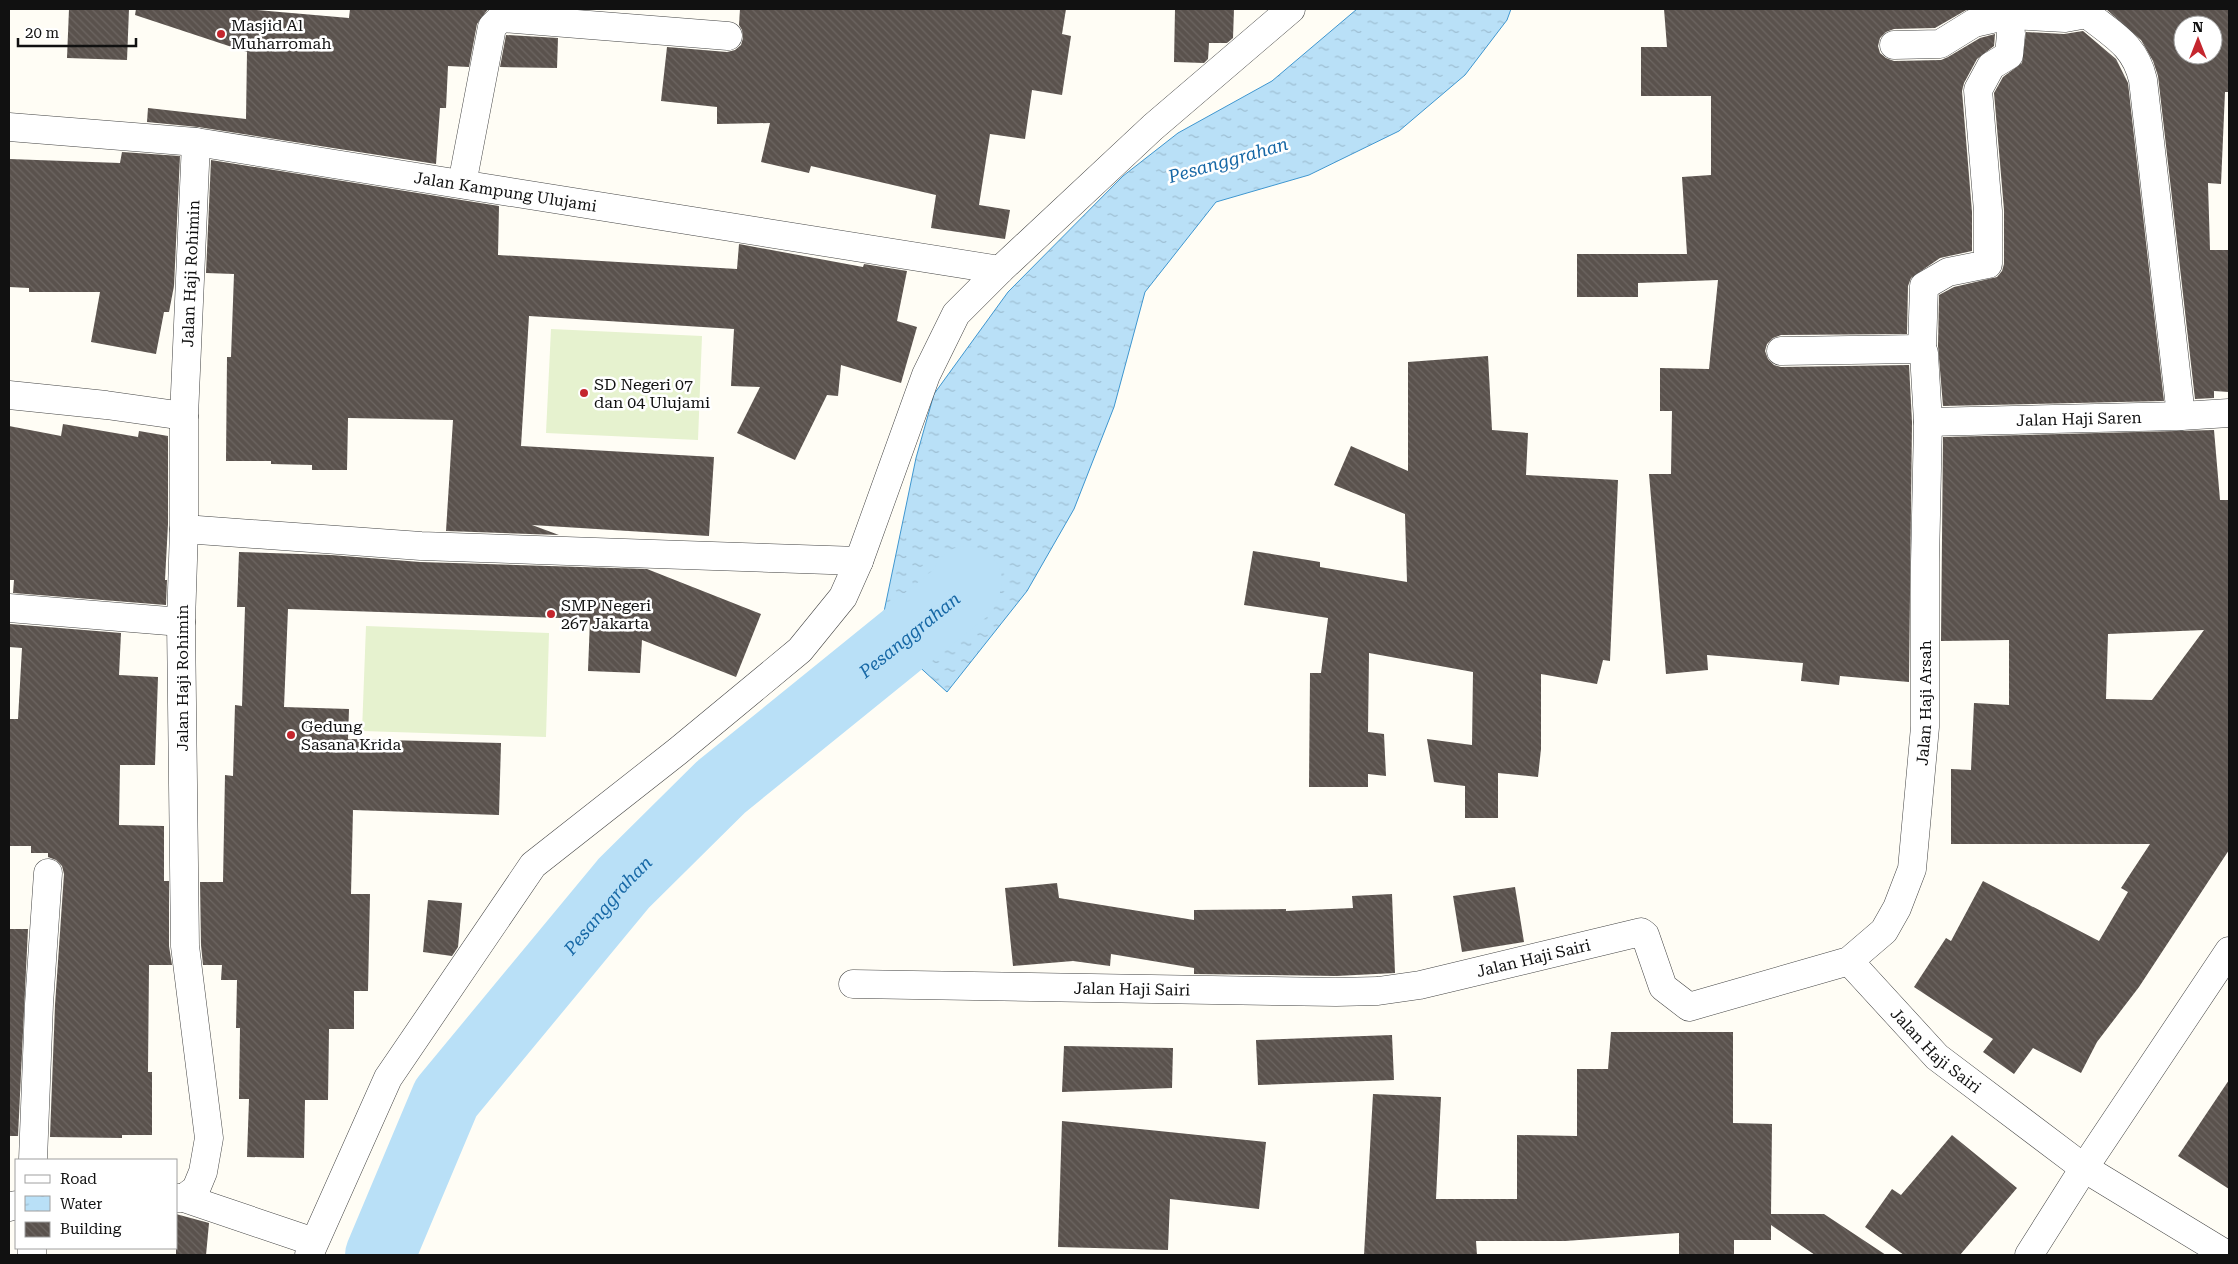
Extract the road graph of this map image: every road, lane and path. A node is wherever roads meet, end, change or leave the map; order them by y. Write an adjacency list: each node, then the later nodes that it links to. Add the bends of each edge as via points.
1 (1285, 10): 9 (street, via 1153,127)
2 (2088, 11): 3 (street, via 2064,18); 15 (street, via 2129,48 2140,66)
3 (2009, 15): 5 (street, via 1974,23 1940,44); 10 (street, Jalan Haji Arsah, via 2009,55 1991,66 1978,90 1988,211 1988,264 1948,272 1924,286)
4 (728, 36): 8 (street, via 501,18 492,27)
5 (1894, 45)
6 (9, 127): 7 (street, Jalan Kampung Ulujami)
7 (196, 142): 8 (street, Jalan Kampung Ulujami); 14 (street, Jalan Haji Rohimin)
8 (462, 184): 9 (street, Jalan Kampung Ulujami)
9 (1000, 270): 18 (street, via 956,314 926,375)
10 (1922, 350): 11 (street); 16 (street, Jalan Haji Arsah)
11 (1781, 351)
12 (9, 395): 14 (street)
13 (2229, 413): 15 (street, Jalan Haji Saren)
14 (184, 416): 17 (street, Jalan Haji Rohimin)
15 (2181, 416): 16 (street, Jalan Haji Saren)
16 (1928, 422): 23 (street, Jalan Haji Arsah, via 1925,727 1912,869 1884,931)
17 (184, 529): 18 (street, via 421,546); 20 (street, Jalan Haji Rohimin)
18 (859, 561): 28 (street, via 843,597 800,650 532,865 388,1078)
19 (9, 608): 20 (street)
20 (181, 622): 27 (street, Jalan Haji Rohimin, via 185,946 209,1138 200,1181 196,1189)
21 (48, 873): 25 (street)
22 (2229, 951): 26 (street)
23 (1849, 961): 24 (street, Jalan Haji Sairi, via 1689,1007 1665,989 1645,935 1641,932 1420,985 1378,990); 26 (street, Jalan Haji Sairi, via 1937,1057)
24 (853, 984)
25 (33, 1159)
26 (2084, 1168): 29 (street); 30 (street, Jalan Haji Sairi)
27 (180, 1198): 28 (street)
28 (311, 1249)
29 (2029, 1255)
30 (2227, 1255)

